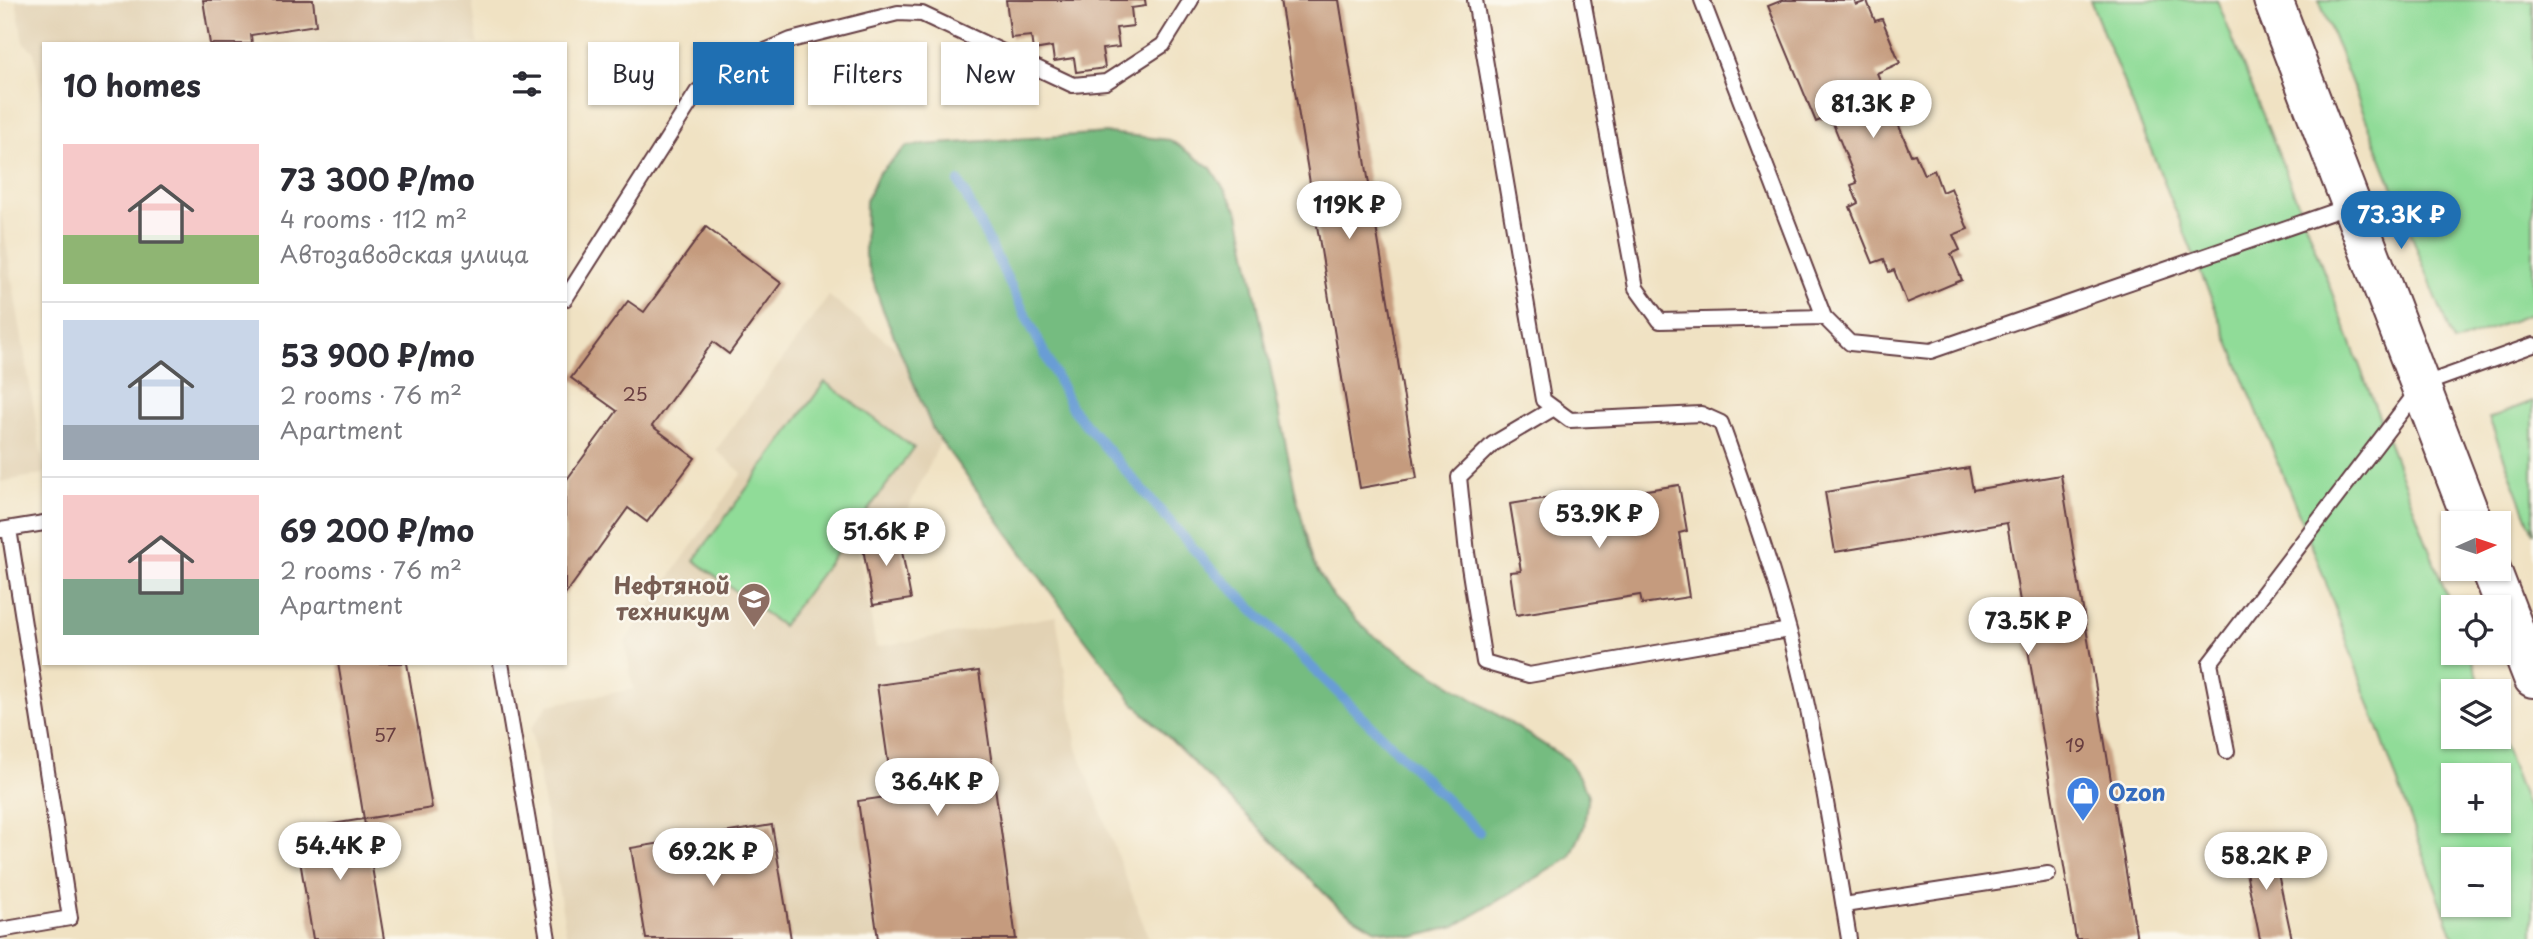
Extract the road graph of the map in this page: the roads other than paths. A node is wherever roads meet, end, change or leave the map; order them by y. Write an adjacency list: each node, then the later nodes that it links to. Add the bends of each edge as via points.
1 (1191, 0): 7 (lane, via 1163,45 1106,82 1073,85 922,14 898,13 791,40 735,64 697,92)
2 (1475, 0): 11 (lane, via 1543,400)
3 (1583, 0): 8 (lane, via 1636,288 1660,321)
4 (1702, 0): 8 (lane)
5 (2273, 0): 6 (main road)
6 (2351, 206): 8 (lane, via 1931,351 1850,343); 10 (main road)
7 (567, 296)
8 (1824, 317)
9 (2533, 345): 10 (lane)
10 (2422, 386): 12 (main road); 19 (lane, via 2210,663)
11 (1554, 408): 16 (lane, via 1570,420 1701,414 1721,423); 16 (lane, via 1493,444 1460,477 1483,662 1529,675)
12 (2469, 511)
13 (42, 523): 14 (lane)
14 (5, 529): 22 (lane, via 70,918)
15 (2496, 581): 18 (main road)
16 (1788, 630): 21 (lane, via 1830,816)
17 (501, 665): 23 (lane)
18 (2533, 678)
19 (2227, 751)
20 (2048, 874): 21 (lane)
21 (1844, 905): 24 (lane)
22 (0, 930)
23 (548, 939)
24 (1849, 939)

